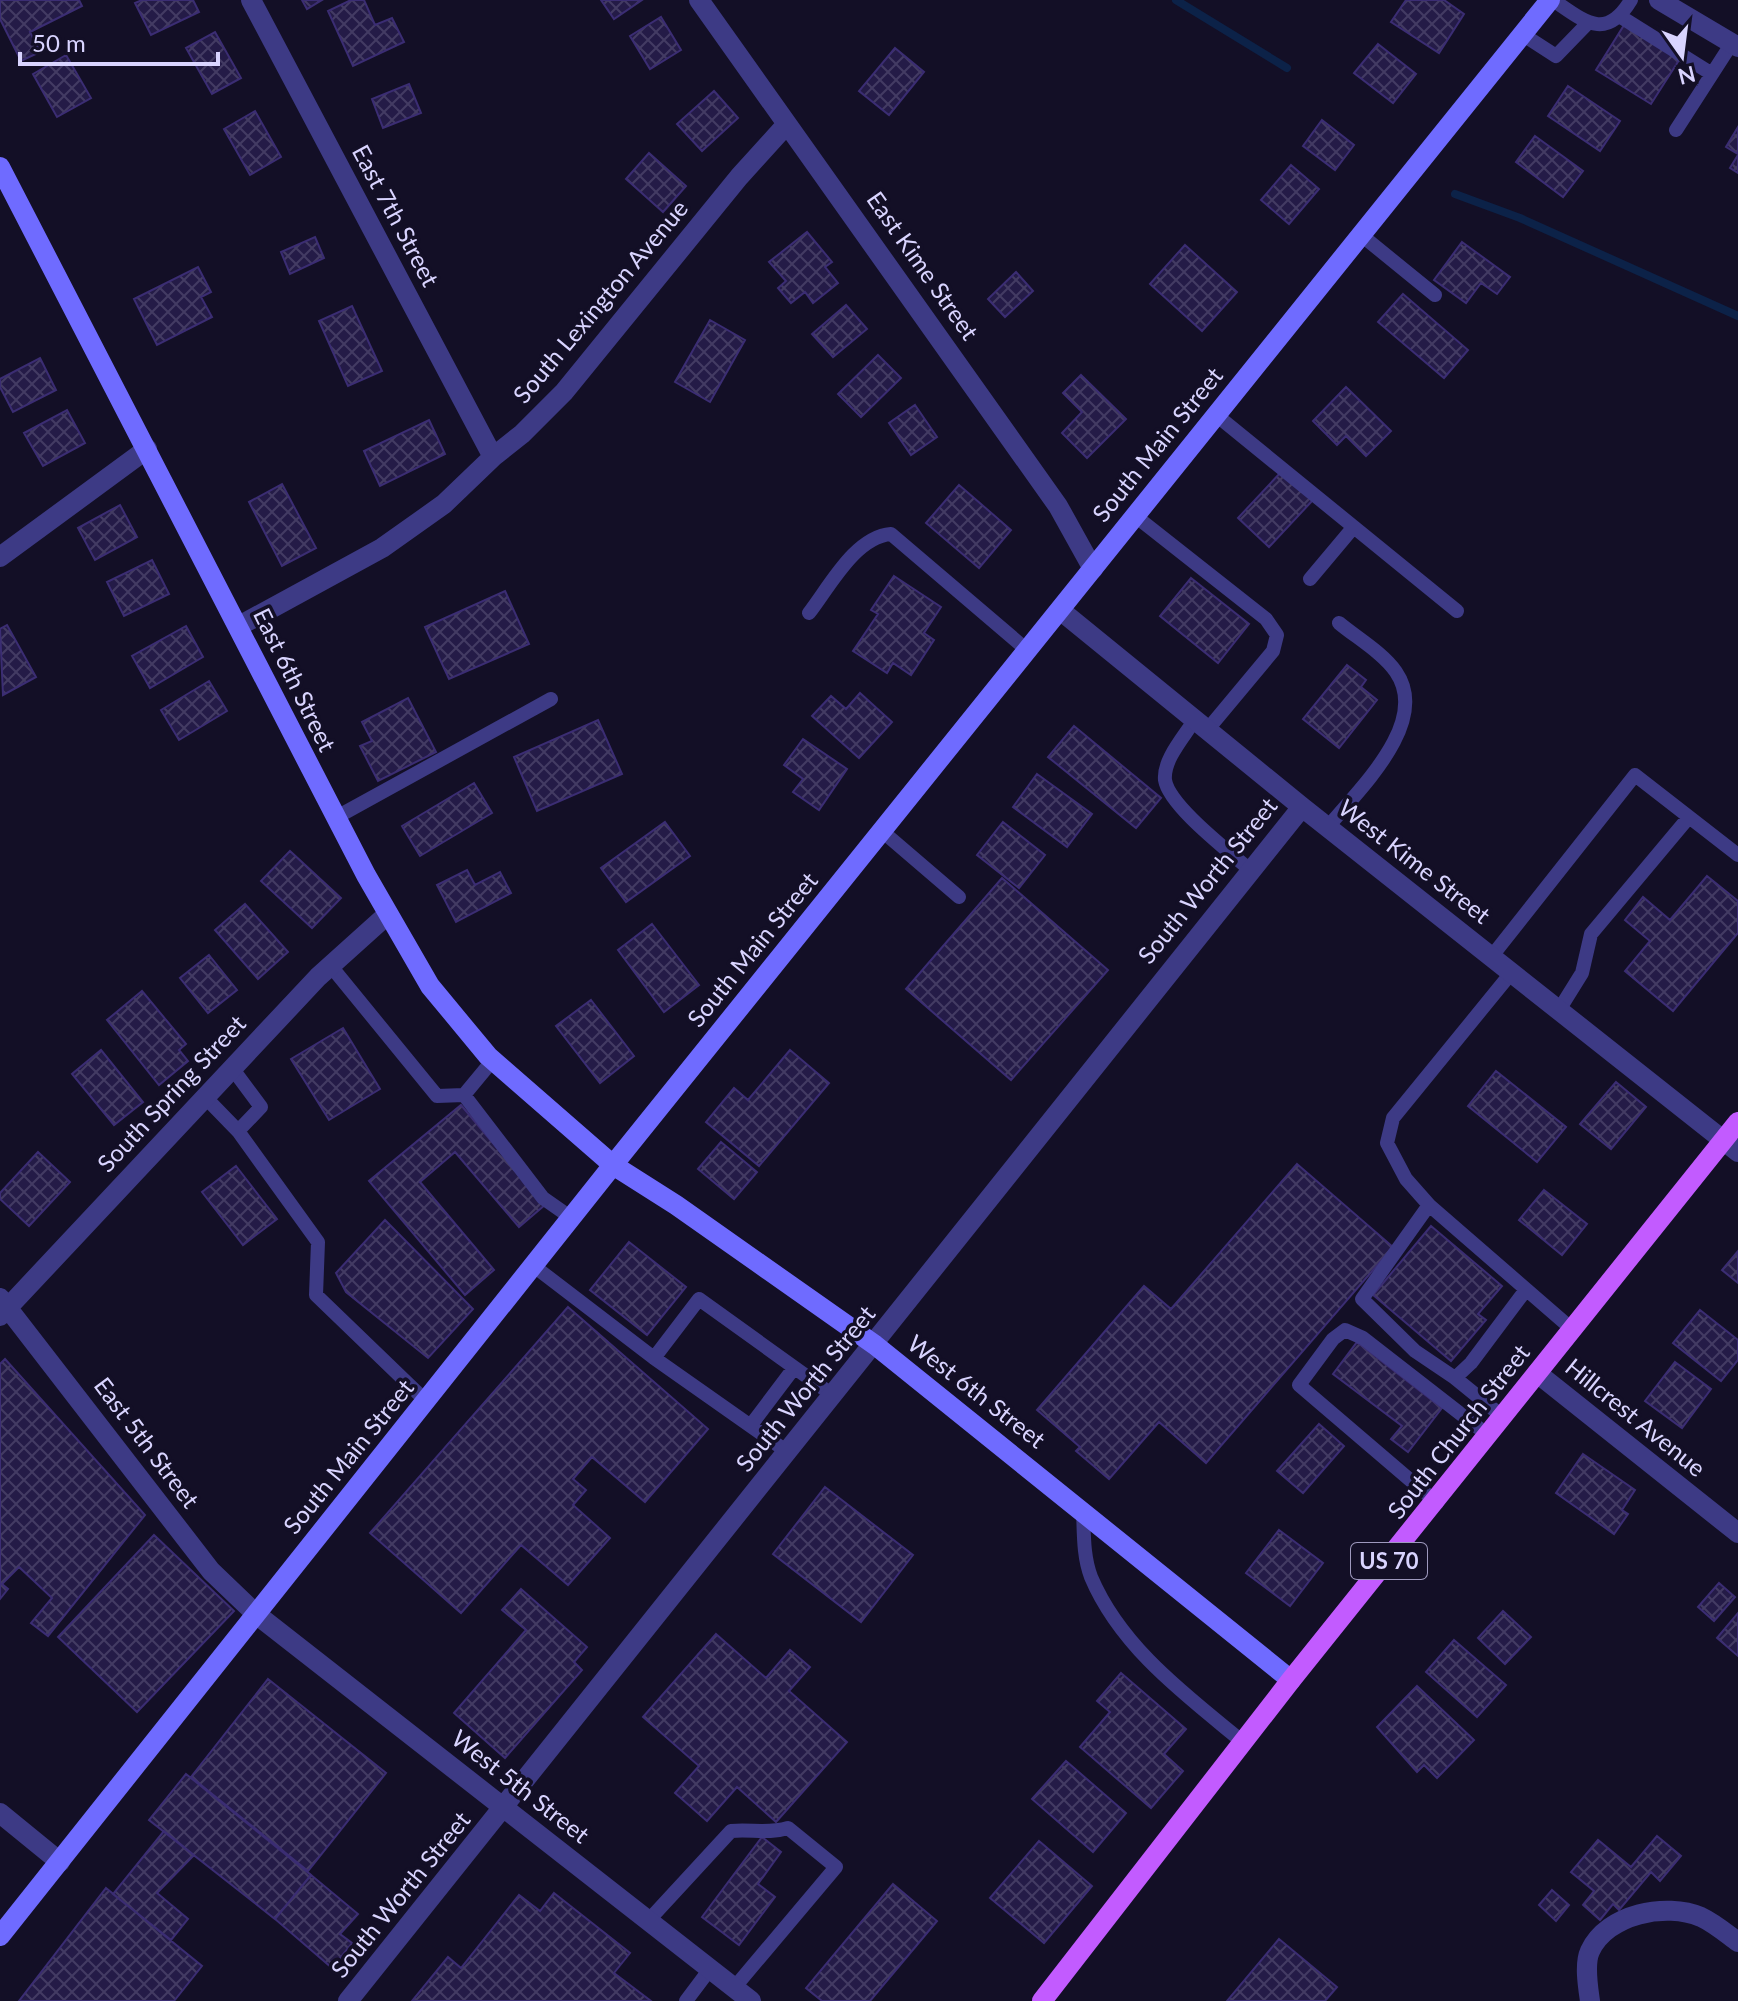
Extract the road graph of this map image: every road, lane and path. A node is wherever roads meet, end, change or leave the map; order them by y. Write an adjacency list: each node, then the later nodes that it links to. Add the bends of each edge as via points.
1 (251, 0): 18 (street, East 7th Street)
2 (699, 0): 11 (street, East Kime Street)
3 (1552, 0): 7 (lane); 8 (street, South Main Street)
4 (1631, 0): 6 (lane)
5 (1659, 0): 9 (street)
6 (1621, 17): 7 (lane); 10 (lane)
7 (1587, 24): 8 (lane, via 1556,56)
8 (1522, 34): 14 (street, South Main Street)
9 (1735, 45): 10 (lane)
10 (1712, 74): 12 (lane)
11 (787, 124): 18 (street, South Lexington Avenue, via 564,392); 22 (street, East Kime Street, via 1058,506)
12 (1676, 130)
13 (0, 167): 17 (street, East 6th Street)
14 (1360, 234): 15 (lane); 16 (street, South Main Street)
15 (1435, 295)
16 (1215, 414): 19 (street, South Main Street); 20 (lane)
17 (147, 449): 21 (street); 28 (street, East 6th Street)
18 (493, 457): 28 (street, South Lexington Avenue, via 444,504 382,548)
19 (1134, 515): 22 (street, South Main Street); 31 (lane, via 1266,619 1277,635 1273,651)
20 (1352, 529): 23 (lane); 25 (lane)
21 (0, 557)
22 (1093, 569): 24 (street, South Main Street)
23 (1310, 579)
24 (1060, 610): 29 (street, South Main Street); 31 (street, West Kime Street)
25 (1457, 611)
26 (809, 613): 29 (lane, via 859,549 876,535 891,534)
27 (1339, 623): 35 (lane, via 1398,673 1406,708 1390,749)
28 (239, 626): 34 (street, East 6th Street)
29 (1027, 650): 36 (street, South Main Street)
30 (551, 699): 34 (lane)
31 (1202, 724): 32 (street, West Kime Street); 38 (lane, via 1169,760 1165,780 1174,799)
32 (1302, 807): 35 (street, West Kime Street); 38 (street, South Worth Street)
33 (1689, 817): 37 (lane); 41 (lane, via 1635,775); 44 (lane, via 1591,934 1582,973)
34 (335, 818): 40 (street, East 6th Street)
35 (1328, 827): 41 (street, West Kime Street)
36 (882, 831): 39 (lane); 52 (street, South Main Street)
37 (1738, 855)
38 (1250, 870): 59 (street, South Worth Street)
39 (959, 897)
40 (388, 914): 42 (street, South Spring Street); 45 (street, East 6th Street, via 430,986)
41 (1492, 956): 43 (street, West Kime Street)
42 (330, 965): 46 (street, South Spring Street); 47 (lane, via 437,1096)
43 (1512, 972): 44 (street, West Kime Street); 53 (lane, via 1393,1118 1387,1143 1406,1179)
44 (1559, 1010): 51 (street, West Kime Street)
45 (493, 1060): 47 (lane); 52 (street, East 6th Street)
46 (232, 1068): 48 (street, South Spring Street); 50 (lane, via 261,1107)
47 (464, 1095): 54 (lane, via 543,1198)
48 (205, 1097): 50 (lane); 57 (street, South Spring Street)
49 (1738, 1122): 51 (main road, South Church Street / US 70)
50 (238, 1131): 65 (lane, via 318,1242 316,1295)
51 (1730, 1146): 58 (main road, South Church Street / US 70)
52 (613, 1165): 54 (street, South Main Street); 59 (street, West 6th Street)
53 (1429, 1205): 56 (lane); 63 (lane, via 1362,1299 1415,1351)
54 (573, 1219): 55 (street, South Main Street)
55 (535, 1267): 60 (lane); 65 (street, South Main Street)
56 (1525, 1291): 58 (lane); 63 (lane)
57 (2, 1307): 73 (street, East 5th Street, via 211,1571)
58 (1573, 1330): 62 (main road, South Church Street / US 70)
59 (875, 1345): 64 (street, South Worth Street); 71 (street, West 6th Street)
60 (654, 1358): 61 (lane, via 699,1299); 67 (lane)
61 (794, 1368): 64 (lane); 67 (lane)
62 (1537, 1373): 66 (main road, South Church Street / US 70); 72 (street, Hillcrest Avenue)
63 (1455, 1378): 66 (lane)
64 (834, 1396): 69 (street, South Worth Street)
65 (427, 1402): 73 (street, South Main Street)
66 (1503, 1417): 68 (main road, South Church Street / US 70)
67 (751, 1425): 69 (lane)
68 (1489, 1436): 70 (main road, South Church Street / US 70); 70 (lane, via 1363,1338 1345,1330 1333,1339 1299,1385)
69 (789, 1453): 76 (street, South Worth Street)
70 (1437, 1503): 74 (main road, South Church Street / US 70)
71 (1083, 1510): 74 (street, West 6th Street); 75 (lane, via 1091,1576 1135,1647)
72 (1738, 1533)
73 (256, 1614): 76 (street, West 5th Street); 78 (street, South Main Street)
74 (1291, 1680): 75 (main road, South Church Street / US 70)
75 (1244, 1743): 87 (main road, South Church Street / US 70)
76 (506, 1808): 79 (street, West 5th Street); 84 (street, South Worth Street)
77 (0, 1813): 78 (street)
78 (60, 1862): 80 (street, South Main Street)
79 (648, 1921): 82 (street, West 5th Street); 83 (lane, via 731,1831 771,1833 788,1828 836,1867)
80 (0, 1936)
81 (1738, 1942): 88 (street, via 1701,1917 1664,1910 1641,1914 1605,1930 1588,1953)
82 (710, 1969): 83 (street, West 5th Street); 85 (lane)
83 (734, 1988): 86 (street, West 5th Street)
84 (348, 2001)
85 (686, 2001)
86 (751, 2001)
87 (1042, 2001)
88 (1590, 2001)

